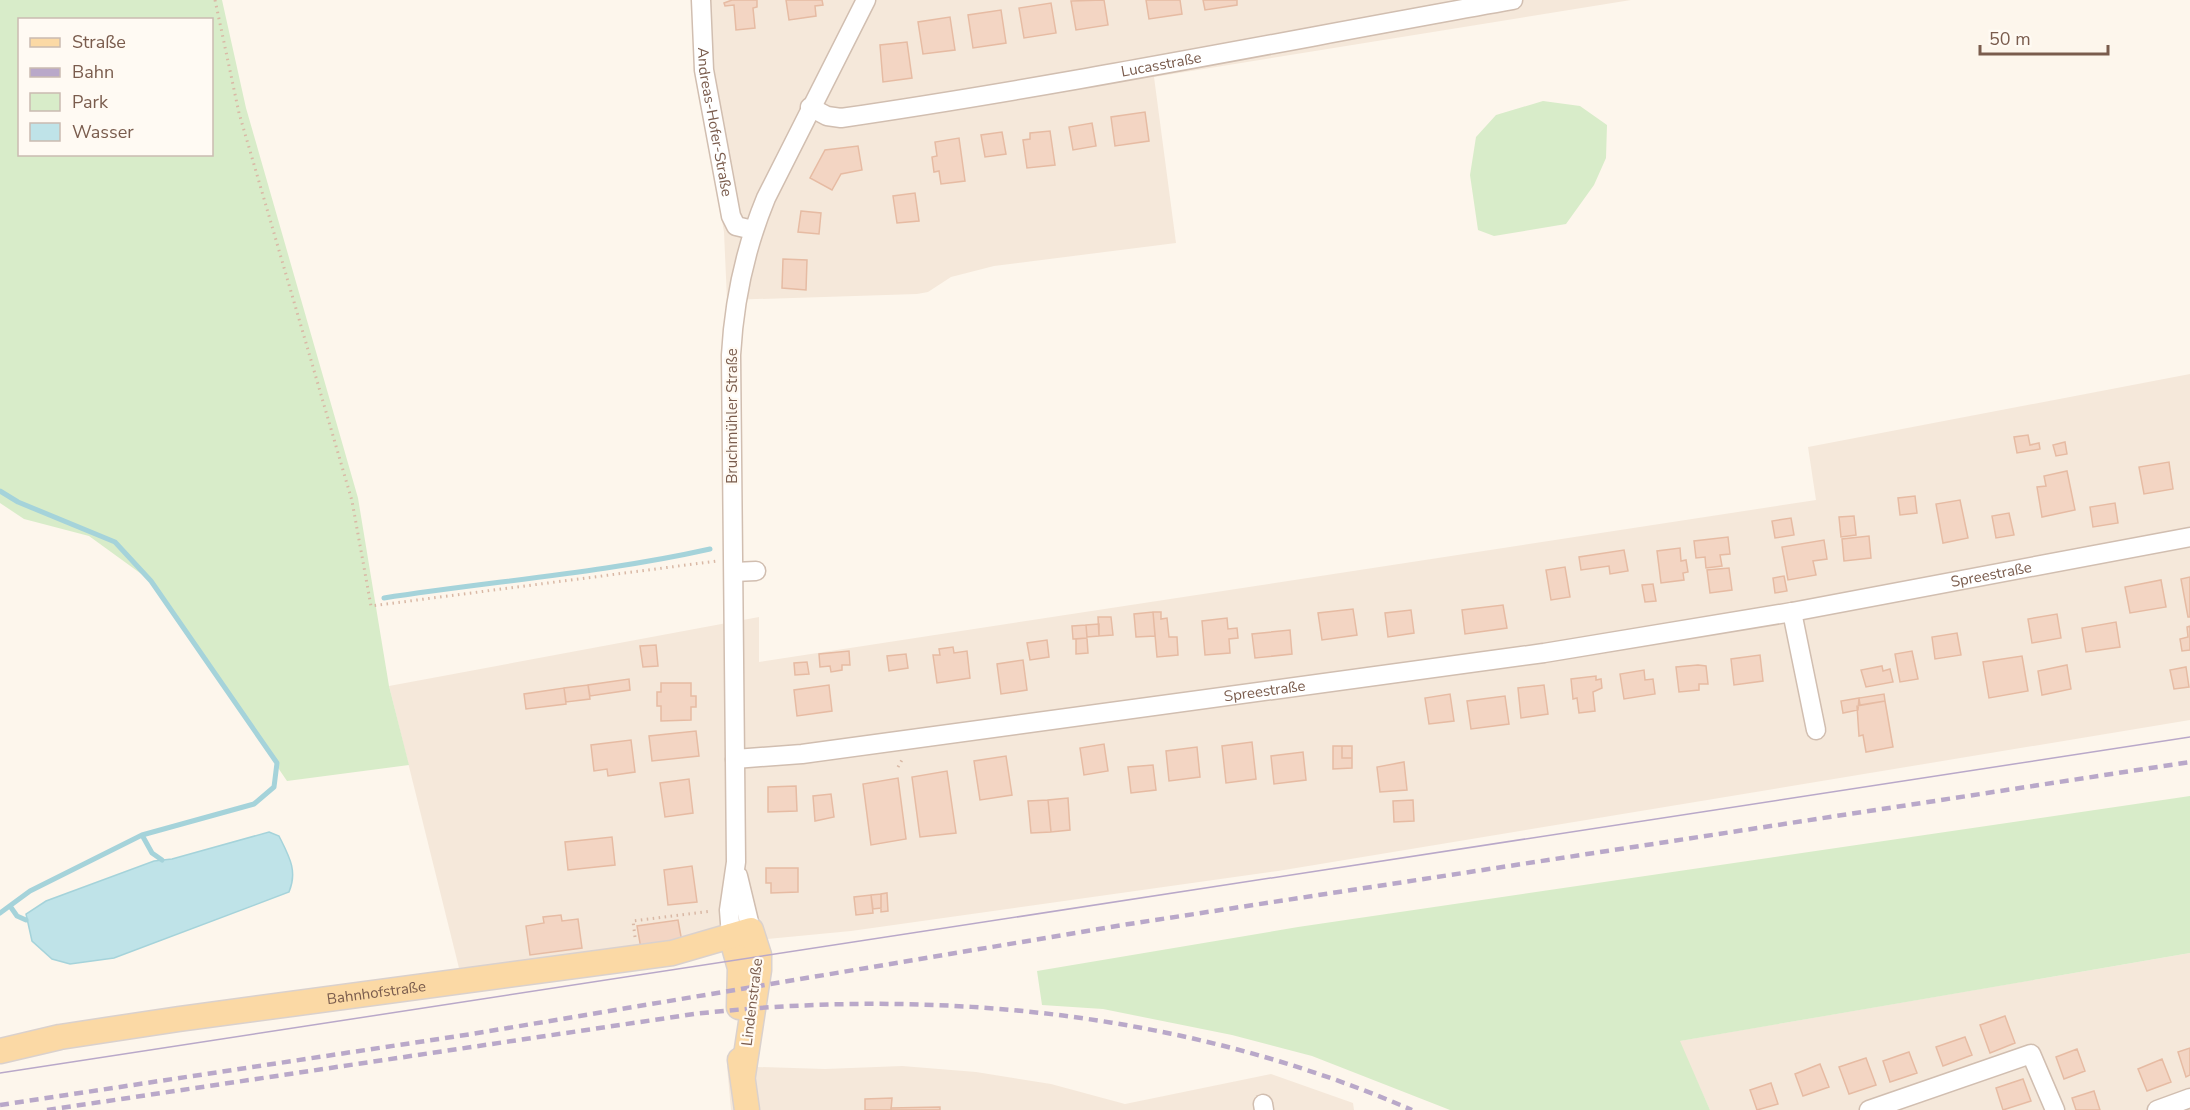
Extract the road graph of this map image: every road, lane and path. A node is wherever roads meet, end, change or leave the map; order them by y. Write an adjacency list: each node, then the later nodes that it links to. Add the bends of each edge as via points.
1 (215, 0): 8 (path, via 239,113 352,501 370,606)
2 (701, 0): 6 (street, Andreas-Hofer-Straße, via 704,70 731,216 736,226)
3 (866, 0): 5 (street, Bruchmühler Straße)
4 (1513, 0): 5 (street, Lucasstraße, via 916,107 841,118)
5 (810, 107): 6 (street, Bruchmühler Straße)
6 (753, 230): 8 (street, Bruchmühler Straße, via 738,287 741,324)
7 (2190, 537): 10 (street, Spreestraße)
8 (734, 565): 9 (street); 12 (street, Bruchmühler Straße)
9 (756, 571)
10 (1792, 612): 11 (street); 12 (street, Spreestraße, via 1538,654 802,754)
11 (1815, 730)
12 (735, 759): 14 (street, Bruchmühler Straße, via 736,862 729,910)
13 (717, 910): 15 (path, via 633,921)
14 (741, 933): 16 (main road, Bahnhofstraße, via 672,953 178,1019 60,1037); 18 (main road, Lindenstraße, via 759,955 743,1075)
15 (635, 940)
16 (0, 1051)
17 (2190, 1098): 21 (street)
18 (747, 1110)
19 (1869, 1110): 20 (street, via 2031,1054)
20 (2055, 1110)
21 (2157, 1110)

